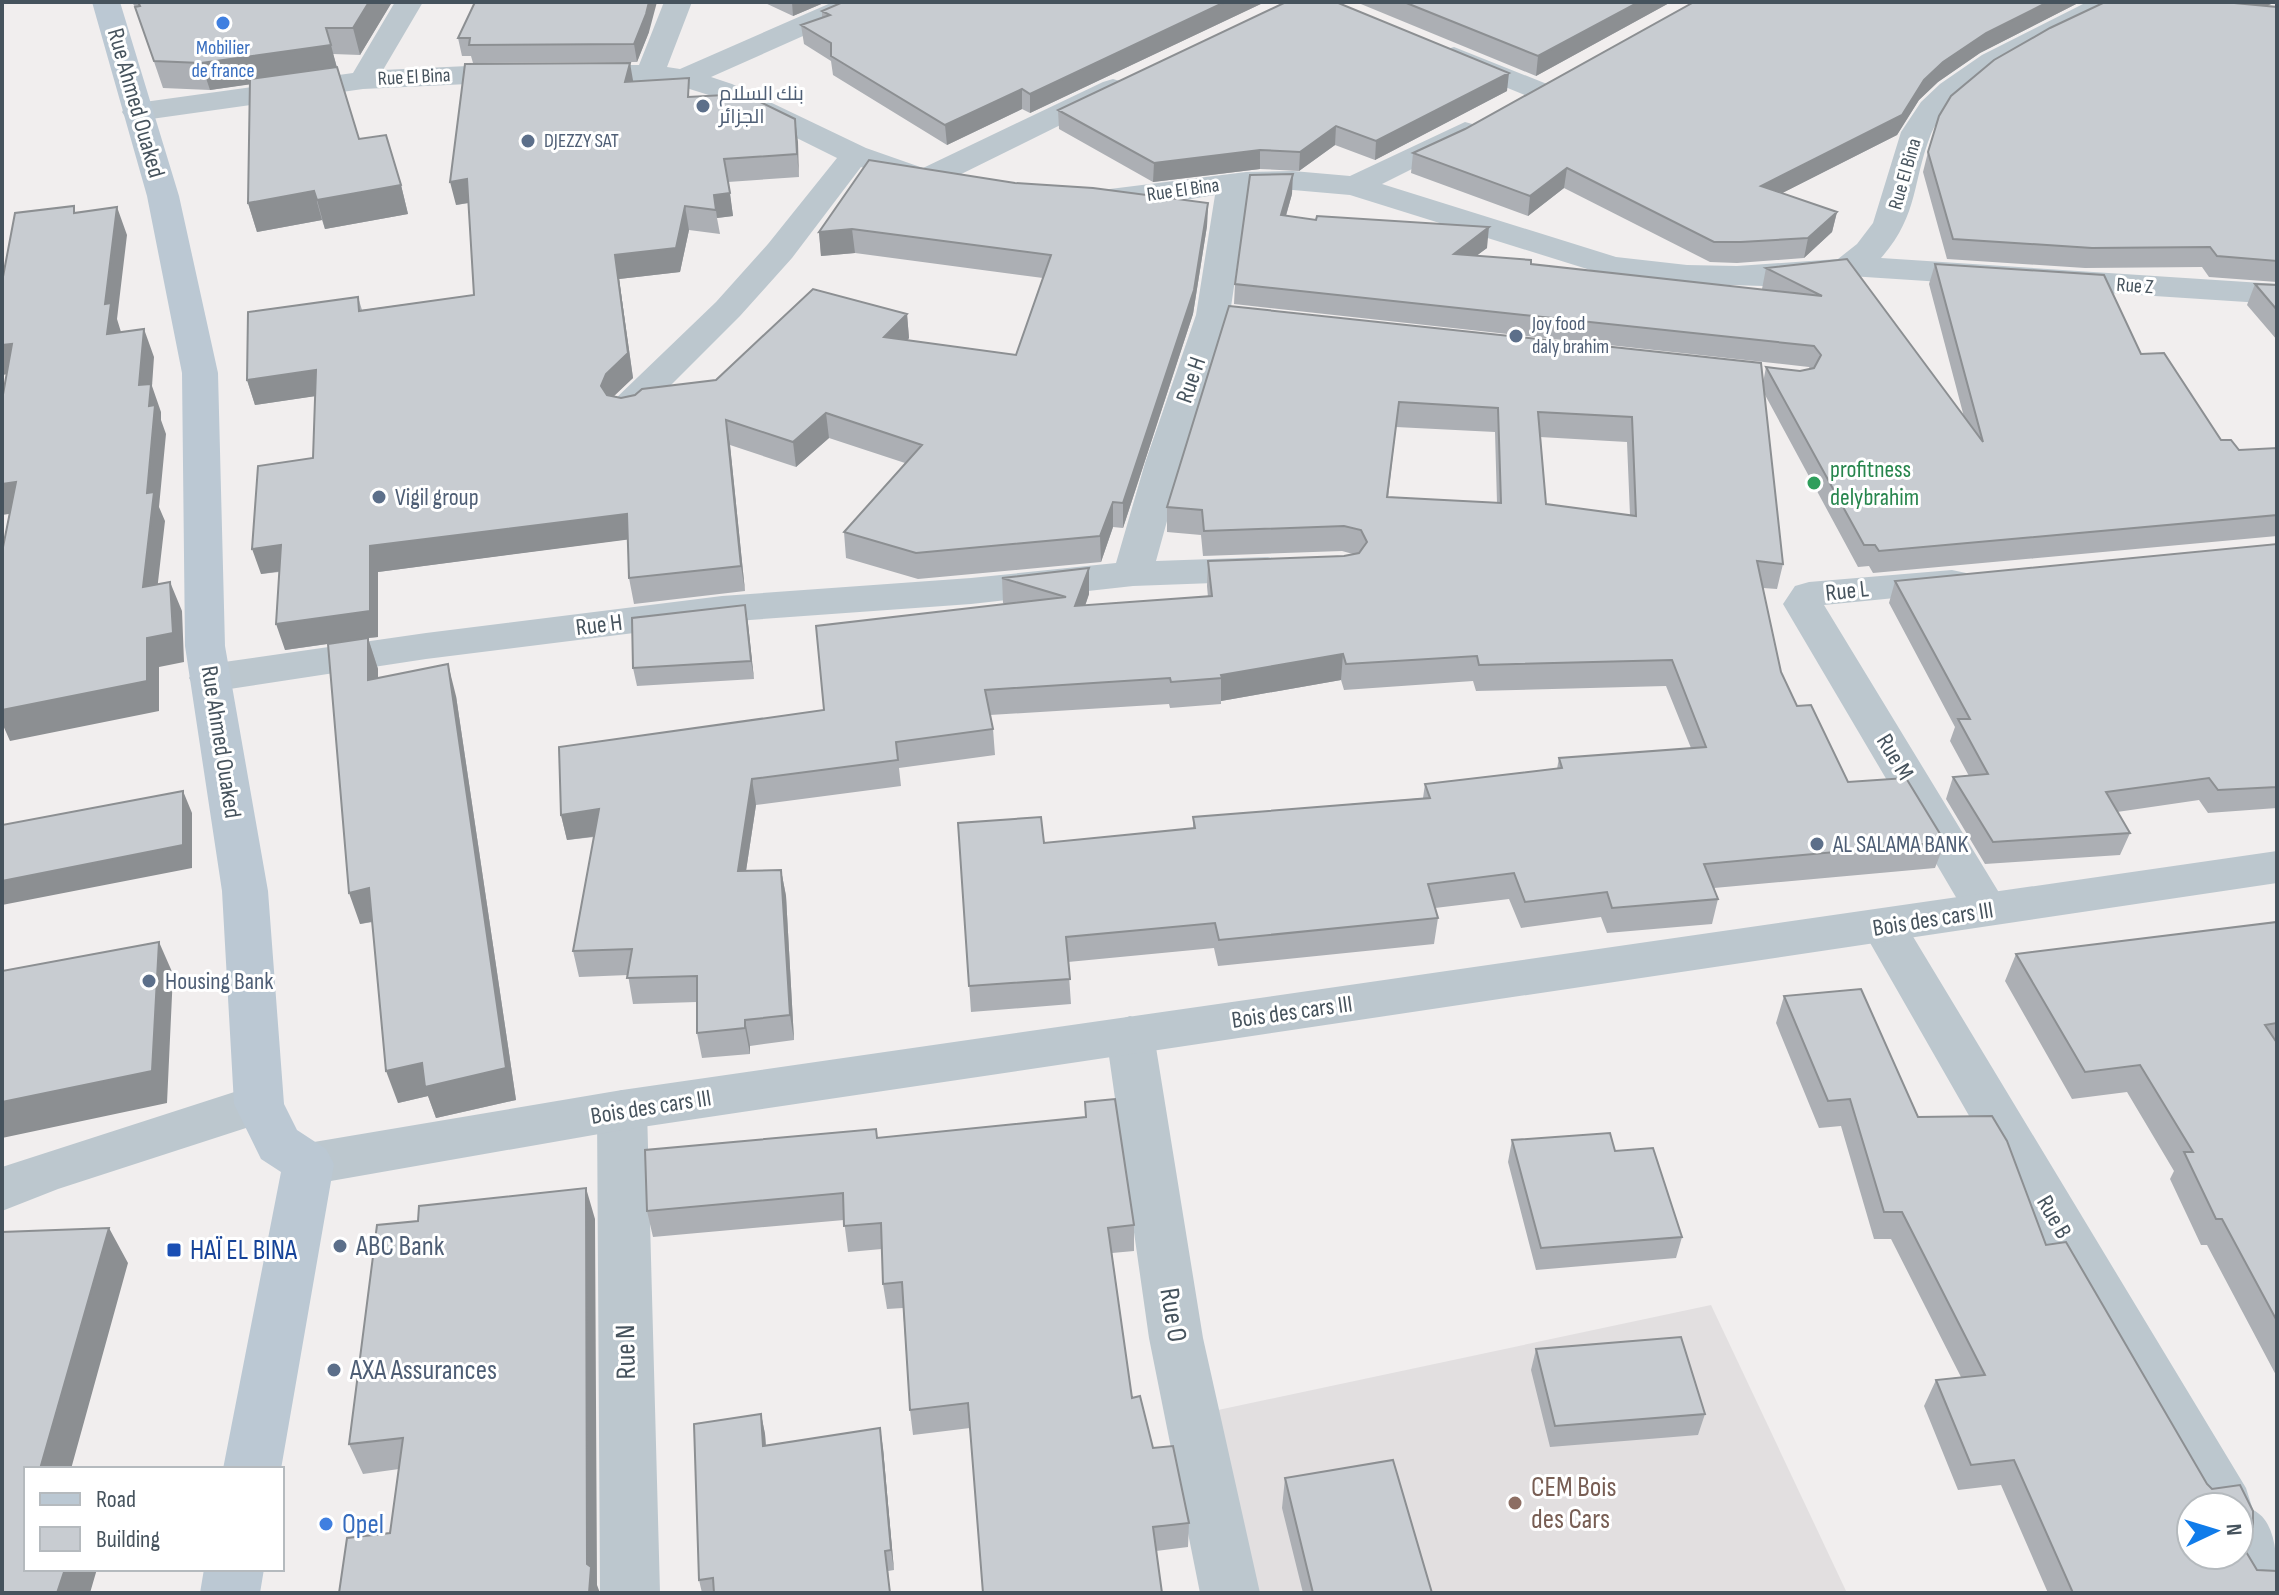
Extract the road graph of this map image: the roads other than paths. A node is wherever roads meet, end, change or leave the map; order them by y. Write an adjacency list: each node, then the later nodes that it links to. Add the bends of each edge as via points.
1 (106, 2): 11 (main road, Rue Ahmed Ouaked)
2 (409, 2): 10 (street)
3 (678, 2): 7 (street)
4 (856, 2): 9 (street)
5 (2109, 2): 18 (street, Rue El Bina, via 1983,68 1930,110 1917,131 1893,216 1878,242)
6 (1424, 43): 16 (street, via 1550,83)
7 (650, 74): 9 (street, Rue El Bina); 10 (street, Rue El Bina)
8 (1137, 77): 13 (street)
9 (684, 78): 12 (street, Rue El Bina, via 722,90)
10 (363, 80): 11 (street, Rue El Bina)
11 (137, 112): 27 (main road, Rue Ahmed Ouaked, via 163,196 200,373)
12 (855, 155): 13 (street, Rue El Bina); 22 (street, via 770,263)
13 (924, 179): 15 (street, Rue El Bina)
14 (1233, 183): 16 (street, Rue El Bina); 17 (street, Rue El Bina, via 1114,200); 20 (street, Rue H)
15 (971, 186)
16 (1354, 186): 18 (street, Rue El Bina, via 1640,271 1709,276)
17 (1054, 197)
18 (1849, 266): 19 (street, Rue Z)
19 (2277, 294)
20 (1213, 315): 21 (street); 24 (street, Rue H)
21 (1308, 326)
22 (626, 409)
23 (1297, 568): 24 (street, Rue H)
24 (1133, 574): 27 (street, Rue H, via 722,609)
25 (1987, 579): 26 (street, Rue L, via 1825,592 1809,595)
26 (1803, 604): 29 (street, Rue M)
27 (210, 678): 32 (main road, Rue Ahmed Ouaked, via 245,891)
28 (2277, 867): 29 (street, Bois des cars III)
29 (1986, 909): 30 (street, Bois des cars III)
30 (1884, 927): 31 (street, Bois des cars III); 37 (street, Rue B)
31 (1130, 1035): 33 (street, Bois des cars III); 42 (street, Rue O, via 1176,1338)
32 (259, 1104): 34 (main road, Rue Ahmed Ouaked, via 279,1144); 35 (street)
33 (622, 1110): 34 (street, Bois des cars III); 41 (street, Rue N)
34 (308, 1164): 36 (main road)
35 (2, 1190)
36 (252, 1467)
37 (2216, 1491)
38 (2255, 1559): 43 (street)
39 (234, 1571): 40 (main road)
40 (230, 1593)
41 (630, 1593)
42 (1230, 1593)
43 (2275, 1593)

